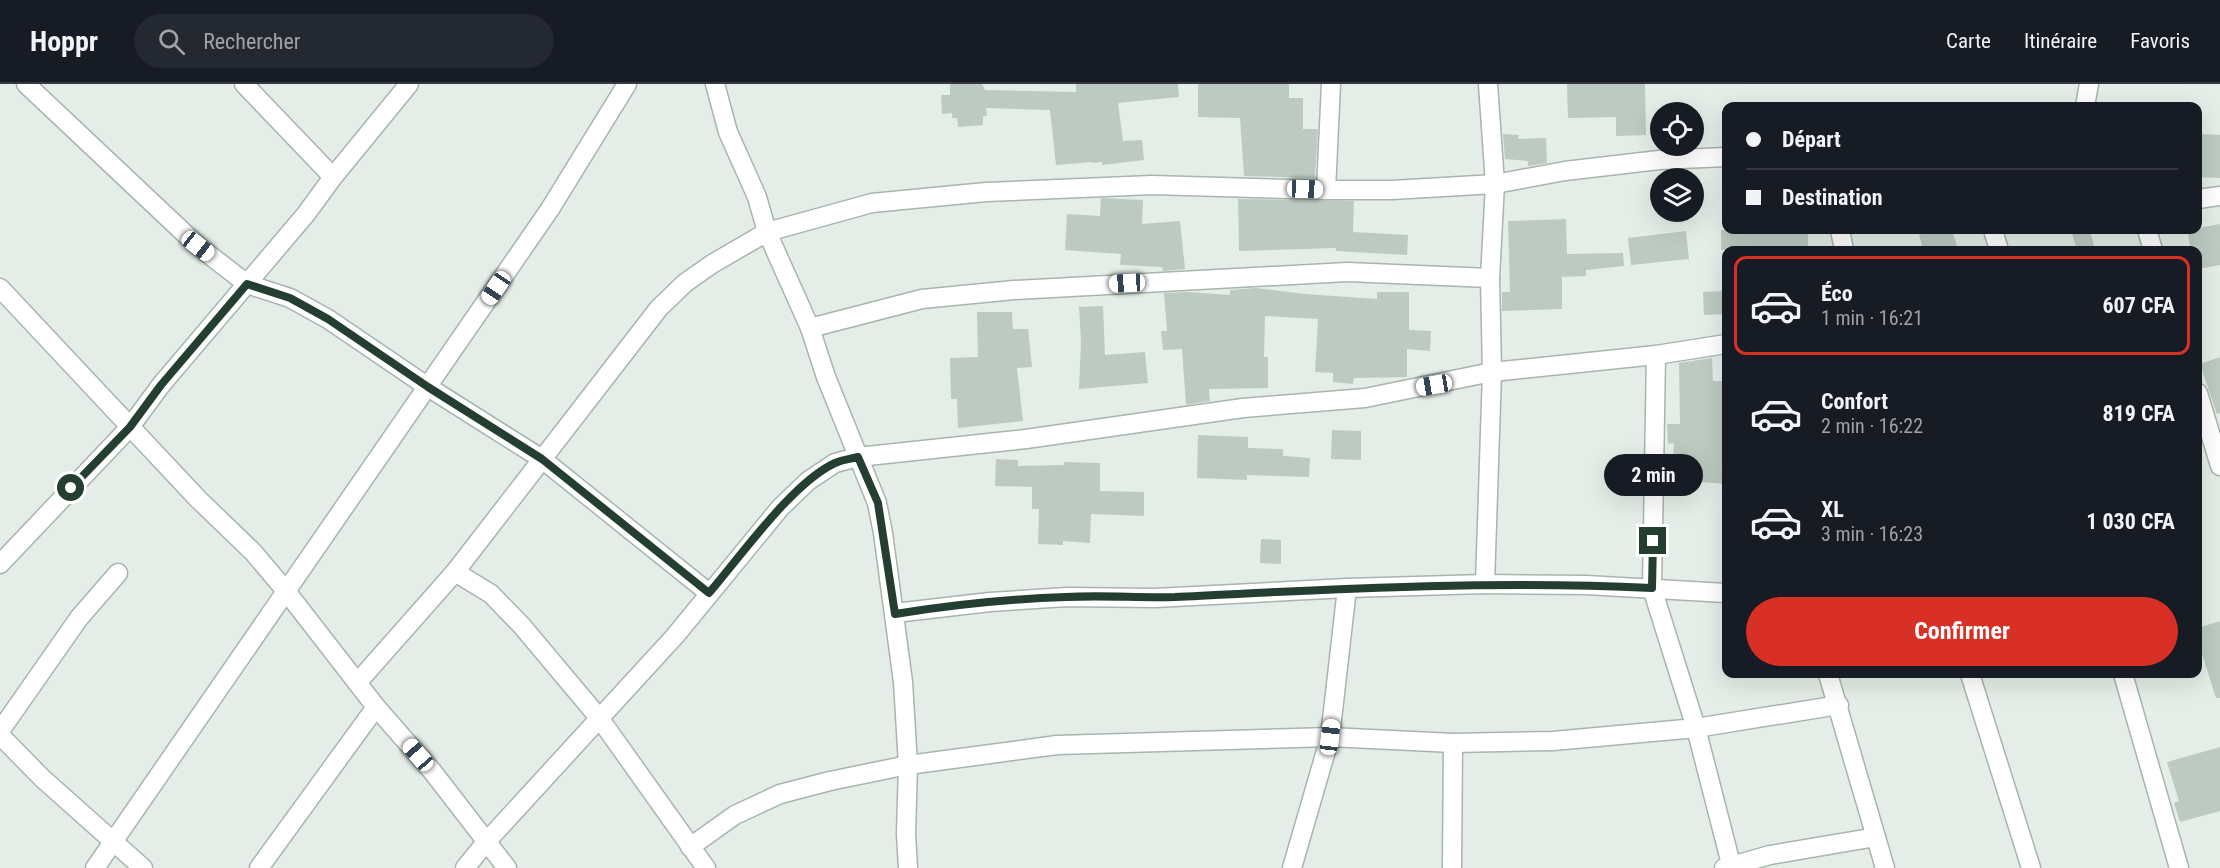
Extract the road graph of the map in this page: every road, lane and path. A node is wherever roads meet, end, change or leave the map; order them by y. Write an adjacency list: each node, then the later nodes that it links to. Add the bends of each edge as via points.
1 (26, 84): 18 (street, via 198,246)
2 (244, 84): 11 (street)
3 (409, 84): 11 (street)
4 (627, 84): 24 (street, via 550,209)
5 (715, 84): 16 (street, via 728,132 757,197)
6 (1331, 84): 13 (street)
7 (1488, 84): 12 (street)
8 (2089, 84): 9 (street)
9 (2086, 102)
10 (1722, 157): 12 (street, via 1588,168)
11 (333, 177): 18 (street)
12 (1495, 184): 13 (street); 17 (street)
13 (1326, 190): 16 (street, via 1152,185 986,192 872,203)
14 (2220, 196): 15 (street)
15 (2202, 198)
16 (767, 232): 20 (street); 29 (street, via 685,283 659,308)
17 (1490, 278): 20 (street, via 1347,272 1014,290 922,298); 23 (street)
18 (247, 284): 24 (street, via 290,298 328,319); 27 (street)
19 (0, 288): 27 (street)
20 (810, 328): 28 (street)
21 (1722, 345): 22 (street)
22 (1656, 354): 23 (street); 36 (street)
23 (1492, 372): 28 (street, via 1365,398 1243,408 1026,439); 34 (street)
24 (428, 387): 29 (street); 37 (street)
25 (2202, 404): 26 (street)
26 (2208, 420): 30 (street)
27 (130, 427): 31 (street); 37 (street)
28 (858, 457): 38 (street, via 835,464 808,481 780,508); 40 (street, via 878,503)
29 (542, 459): 32 (street); 38 (street)
30 (2220, 466)
31 (4, 551)
32 (455, 572): 44 (street); 47 (street, via 491,594)
33 (118, 573): 49 (street, via 79,618)
34 (1485, 584): 35 (street); 36 (street)
35 (1347, 588): 40 (street, via 1155,598 1067,597); 50 (street)
36 (1652, 588): 39 (street); 48 (street)
37 (286, 591): 44 (street); 55 (street)
38 (709, 593): 47 (street)
39 (1722, 593)
40 (895, 614): 52 (street)
41 (1829, 678): 45 (street)
42 (1971, 678): 68 (street)
43 (2124, 678): 69 (street)
44 (357, 683): 46 (street)
45 (1839, 705): 48 (street); 53 (street)
46 (376, 707): 54 (street); 60 (street)
47 (600, 719): 54 (street); 56 (street)
48 (1696, 728): 51 (street, via 1553,741); 57 (street)
49 (0, 733): 55 (street, via 42,778)
50 (1330, 737): 51 (street); 52 (street, via 1057,745); 65 (street)
51 (1453, 743): 66 (street)
52 (908, 765): 56 (street, via 780,794 735,815); 64 (street)
53 (1876, 837): 57 (street, via 1770,855); 67 (street)
54 (487, 841): 61 (street); 62 (street)
55 (113, 842): 58 (street); 59 (street)
56 (690, 847): 63 (street)
57 (1729, 867)
58 (95, 868)
59 (143, 868)
60 (259, 868)
61 (465, 868)
62 (507, 868)
63 (705, 868)
64 (908, 868)
65 (1292, 868)
66 (1452, 868)
67 (1885, 868)
68 (2031, 868)
69 (2179, 868)

